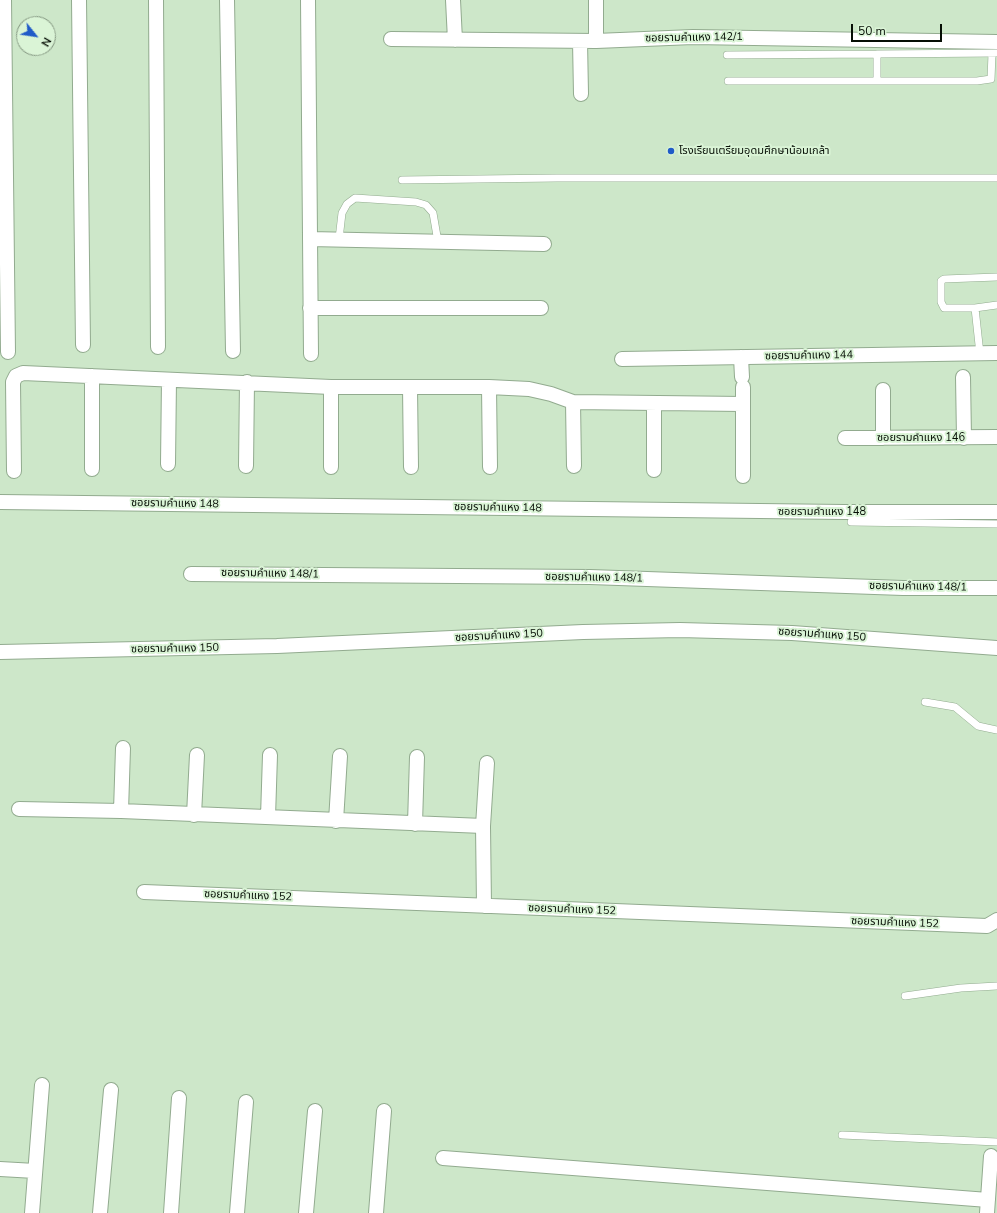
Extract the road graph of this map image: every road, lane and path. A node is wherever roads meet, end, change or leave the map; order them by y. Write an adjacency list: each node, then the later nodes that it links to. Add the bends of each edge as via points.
1 (4, 0): 33 (street)
2 (80, 0): 30 (street)
3 (156, 0): 31 (street)
4 (227, 0): 32 (street)
5 (308, 0): 21 (street)
6 (454, 0): 9 (street)
7 (596, 0): 11 (street)
8 (391, 39): 9 (street, ซอยรามคำแหง 142/1)
9 (455, 40): 10 (street, ซอยรามคำแหง 142/1)
10 (580, 41): 11 (street, ซอยรามคำแหง 142/1); 18 (street)
11 (596, 41): 12 (street, ซอยรามคำแหง 142/1, via 693,37)
12 (995, 50): 13 (lane); 15 (lane)
13 (877, 54): 14 (lane); 16 (lane)
14 (727, 55)
15 (994, 79): 16 (lane)
16 (877, 80): 17 (lane)
17 (728, 81)
18 (581, 94)
19 (997, 178): 20 (lane)
20 (402, 180)
21 (310, 239): 22 (street); 27 (street)
22 (340, 239): 23 (street); 23 (lane, via 342,213 347,204 355,198 426,204 433,213)
23 (438, 242): 24 (street)
24 (544, 244)
25 (997, 277): 29 (lane, via 950,278 941,281 941,302 944,308)
26 (997, 305): 29 (lane)
27 (310, 308): 28 (street); 35 (street)
28 (541, 308)
29 (975, 308): 36 (lane)
30 (83, 345)
31 (158, 347)
32 (233, 351)
33 (8, 352)
34 (997, 353): 36 (street, ซอยรามคำแหง 144)
35 (311, 354)
36 (980, 354): 37 (street, ซอยรามคำแหง 144)
37 (741, 357): 38 (street, ซอยรามคำแหง 144); 49 (street)
38 (622, 359)
39 (92, 376): 41 (street); 60 (street); 62 (street, via 23,373 16,376 13,382)
40 (963, 376): 53 (street)
41 (169, 380): 42 (street); 54 (street)
42 (247, 382): 44 (street); 55 (street)
43 (489, 386): 45 (street); 47 (street, via 529,389); 59 (street)
44 (331, 387): 45 (street); 57 (street)
45 (410, 387): 58 (street)
46 (883, 390): 52 (street)
47 (573, 402): 48 (street); 56 (street)
48 (654, 404): 49 (street); 61 (street)
49 (743, 404): 63 (street)
50 (997, 437): 53 (street, ซอยรามคำแหง 146)
51 (845, 438): 52 (street, ซอยรามคำแหง 146)
52 (883, 438): 53 (street, ซอยรามคำแหง 146)
53 (964, 438)
54 (168, 464)
55 (246, 466)
56 (574, 466)
57 (331, 467)
58 (411, 467)
59 (490, 467)
60 (92, 468)
61 (654, 470)
62 (14, 471)
63 (744, 476)
64 (0, 502): 65 (street, ซอยรามคำแหง 148)
65 (997, 512)
66 (851, 522): 67 (lane)
67 (997, 524)
68 (191, 574): 69 (street, ซอยรามคำแหง 148/1, via 590,577 903,588)
69 (997, 588)
70 (997, 648): 71 (street, ซอยรามคำแหง 150, via 792,633 680,630 277,646)
71 (0, 652)
72 (925, 702): 73 (lane, via 956,707 978,726)
73 (997, 730)
74 (123, 748): 81 (street)
75 (197, 755): 82 (street)
76 (270, 755): 83 (street)
77 (340, 756): 84 (street)
78 (417, 757): 85 (street)
79 (487, 763): 86 (street)
80 (19, 809): 81 (street)
81 (121, 811): 82 (street)
82 (194, 815): 83 (street)
83 (268, 817): 84 (street)
84 (336, 821): 85 (street)
85 (415, 824): 86 (street)
86 (483, 826): 88 (street)
87 (144, 892): 88 (street, ซอยรามคำแหง 152)
88 (484, 906): 89 (street, ซอยรามคำแหง 152, via 987,926)
89 (997, 920)
90 (997, 986): 91 (lane)
91 (905, 996)
92 (42, 1085): 103 (street)
93 (111, 1090): 106 (street)
94 (179, 1098): 107 (street)
95 (246, 1102): 108 (street)
96 (315, 1111): 109 (street)
97 (384, 1111): 110 (street)
98 (842, 1135): 99 (lane)
99 (997, 1142)
100 (991, 1156): 104 (street)
101 (444, 1158): 104 (street)
102 (0, 1169): 103 (street)
103 (35, 1171): 105 (street)
104 (987, 1206)
105 (32, 1213)
106 (100, 1213)
107 (171, 1213)
108 (237, 1213)
109 (306, 1213)
110 (376, 1213)

